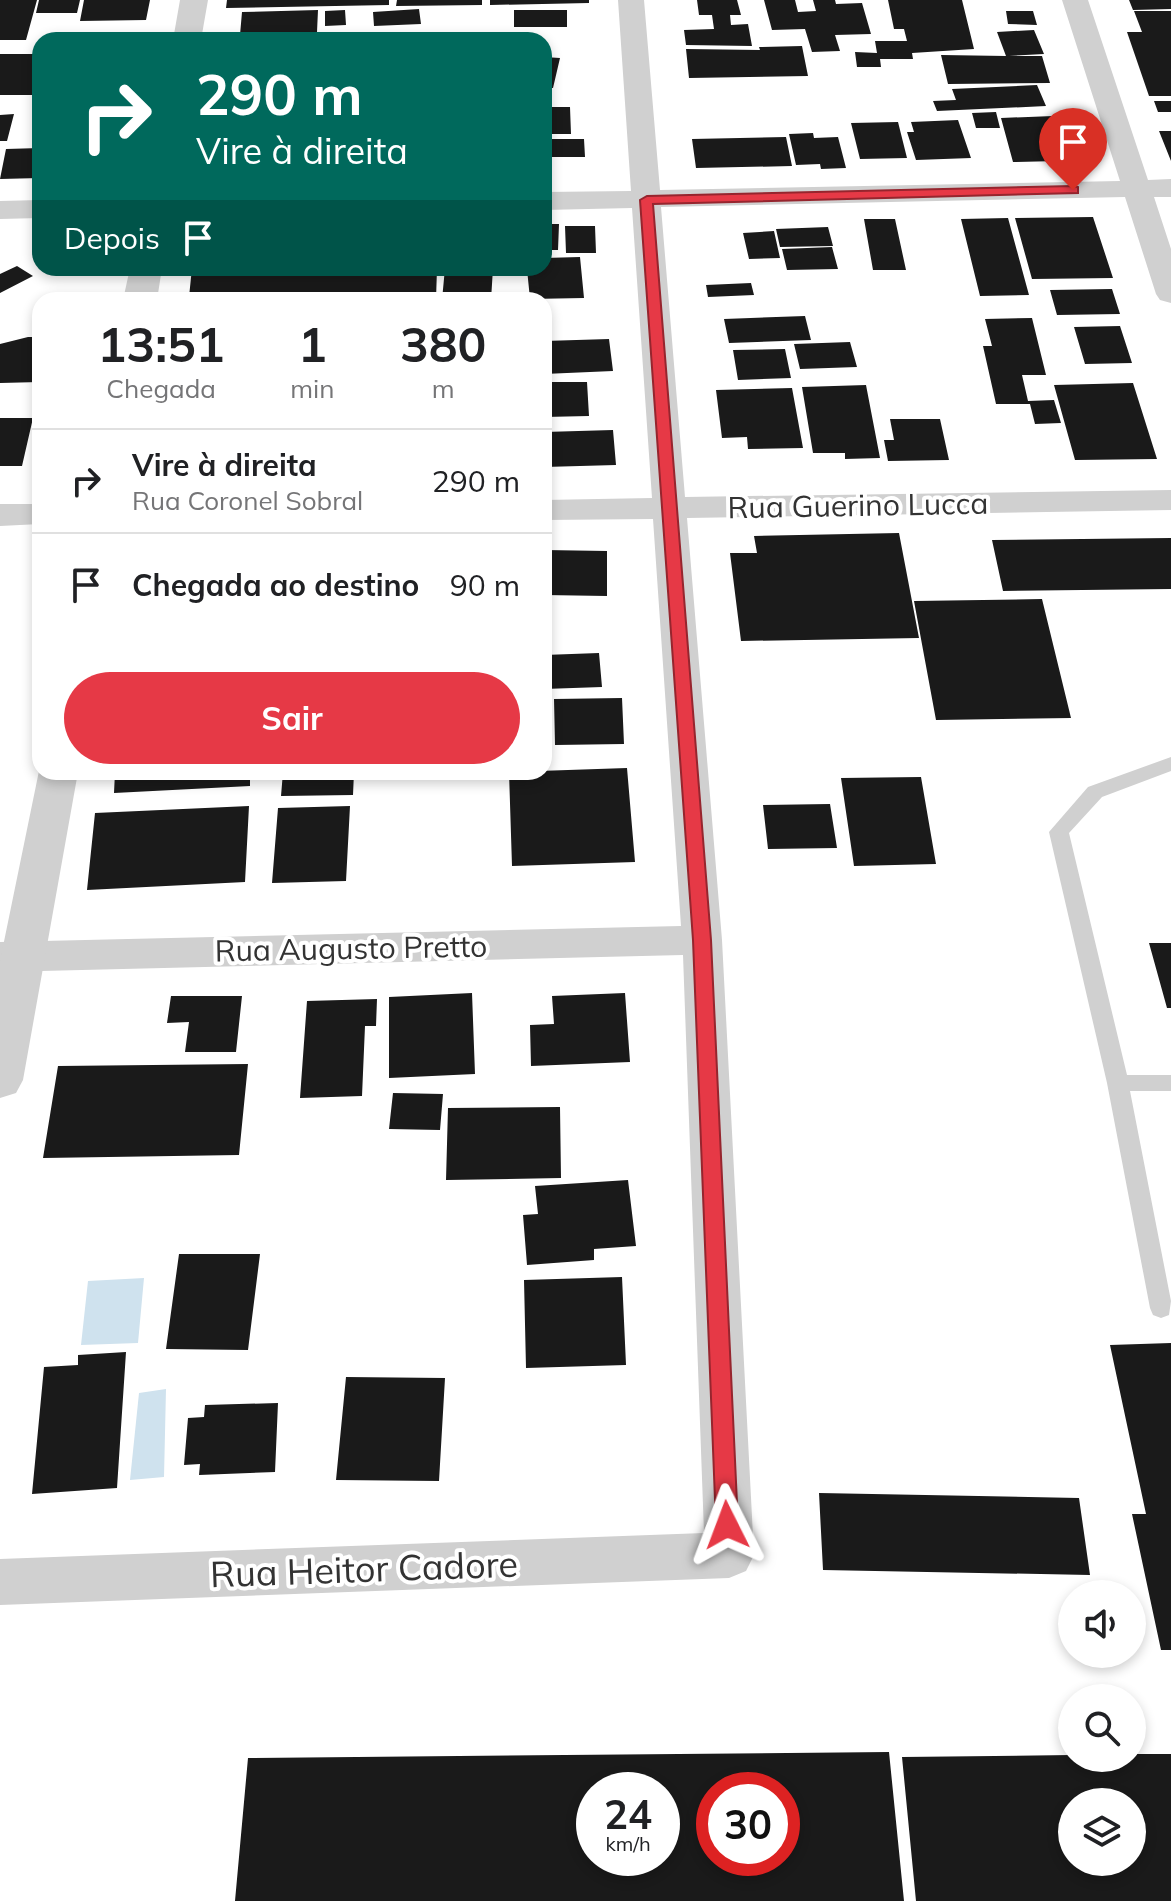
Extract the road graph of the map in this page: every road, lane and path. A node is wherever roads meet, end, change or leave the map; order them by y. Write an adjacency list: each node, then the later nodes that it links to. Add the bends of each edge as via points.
1 (194, 0): 4 (street)
2 (631, 0): 7 (street)
3 (1075, 0): 5 (street)
4 (188, 32)
5 (1134, 188): 6 (street); 7 (street); 11 (street)
6 (1171, 188)
7 (647, 200): 8 (street); 13 (street)
8 (552, 201)
9 (32, 209): 10 (street)
10 (0, 210)
11 (1171, 294)
12 (1171, 500): 13 (street, Rua Guerino Lucca)
13 (671, 509): 14 (street, Rua Guerino Lucca); 19 (street)
14 (552, 510)
15 (32, 514): 16 (street)
16 (0, 515)
17 (1171, 764): 22 (lane, via 1095,792 1059,832)
18 (55, 780): 20 (street)
19 (702, 940): 20 (street, Rua Augusto Pretto); 25 (street, Rua Heitor Cadore, via 729,1555)
20 (12, 957): 21 (street)
21 (0, 1080)
22 (1118, 1083): 23 (lane); 24 (lane)
23 (1171, 1083)
24 (1161, 1308)
25 (0, 1582)

